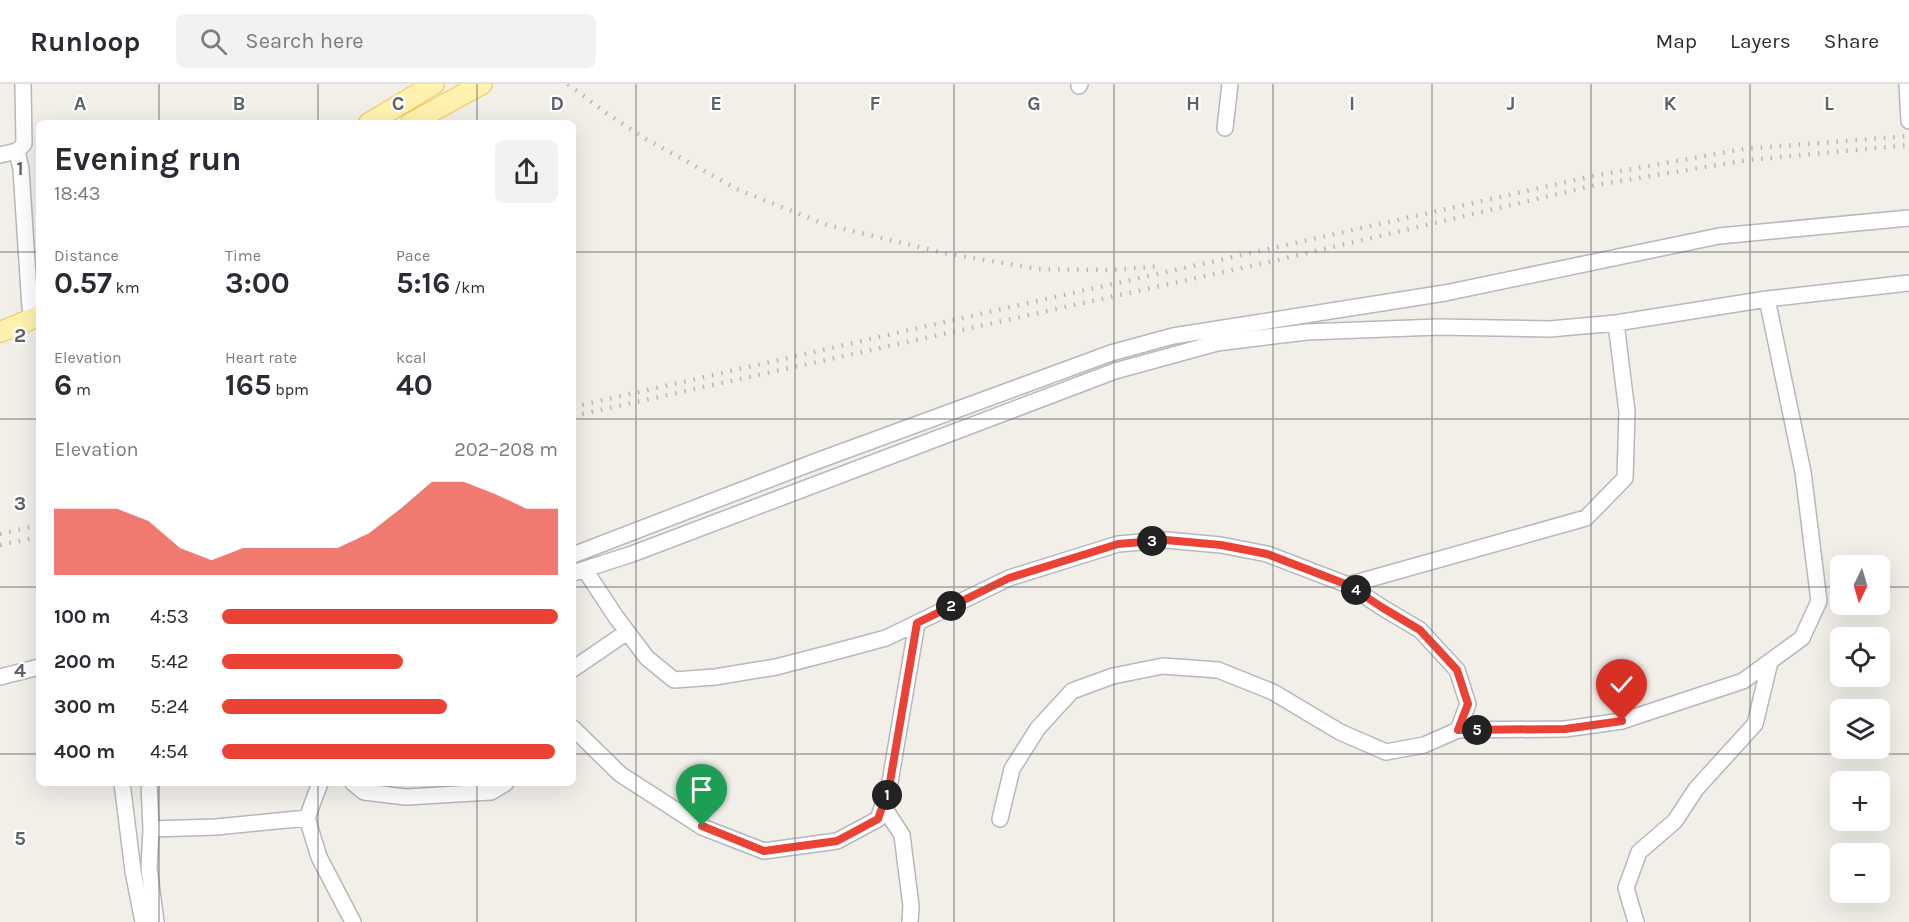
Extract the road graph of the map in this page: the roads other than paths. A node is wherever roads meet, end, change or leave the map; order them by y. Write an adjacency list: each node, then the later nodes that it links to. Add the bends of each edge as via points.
1 (23, 84): 10 (street, via 24,144)
2 (434, 84): 6 (main road)
3 (482, 84): 7 (main road)
4 (1230, 84): 9 (street)
5 (1907, 84): 8 (street)
6 (374, 120)
7 (416, 120)
8 (1909, 121)
9 (1225, 128)
10 (17, 152): 11 (street); 15 (street)
11 (0, 155)
12 (1909, 218): 19 (street, via 1719,236 1445,292 1173,336 1111,353)
13 (1909, 283): 14 (street)
14 (1767, 299): 17 (street); 24 (street, via 1803,472 1819,601 1802,638)
15 (36, 309): 16 (main road); 18 (main road)
16 (0, 320)
17 (1616, 323): 20 (street, via 1550,329 1438,327 1307,333 1217,344 1115,371); 21 (street, via 1627,412 1625,478 1586,518)
18 (0, 332)
19 (576, 554)
20 (579, 572): 23 (street)
21 (1348, 585): 22 (street, via 1267,554 1221,545 1166,540 1118,544 1009,578); 28 (street, via 1420,630 1457,670 1468,704)
22 (917, 623): 23 (street, via 886,638 786,664 674,680 647,658); 35 (street)
23 (627, 632): 25 (street)
24 (1770, 662): 28 (street, via 1743,681 1622,721 1565,729); 43 (street, via 1755,724 1696,789 1675,820 1639,852 1626,888)
25 (576, 667)
26 (36, 669): 27 (street)
27 (0, 677)
28 (1458, 730): 37 (street, via 1424,745 1386,752 1340,732 1273,692 1218,670 1163,666 1113,676 1071,691 1038,728 1012,769)
29 (576, 731): 35 (street, via 620,774 702,826 764,851 837,841 878,819)
30 (122, 786): 39 (street)
31 (149, 786): 38 (street)
32 (319, 786): 36 (street)
33 (357, 786): 34 (street, via 364,792 406,797 491,792)
34 (502, 786)
35 (883, 806): 42 (street, via 902,835)
36 (307, 818): 38 (street); 41 (street, via 320,857)
37 (1000, 819)
38 (151, 830): 40 (street, via 148,868)
39 (143, 922)
40 (156, 922)
41 (353, 922)
42 (910, 922)
43 (1636, 922)

